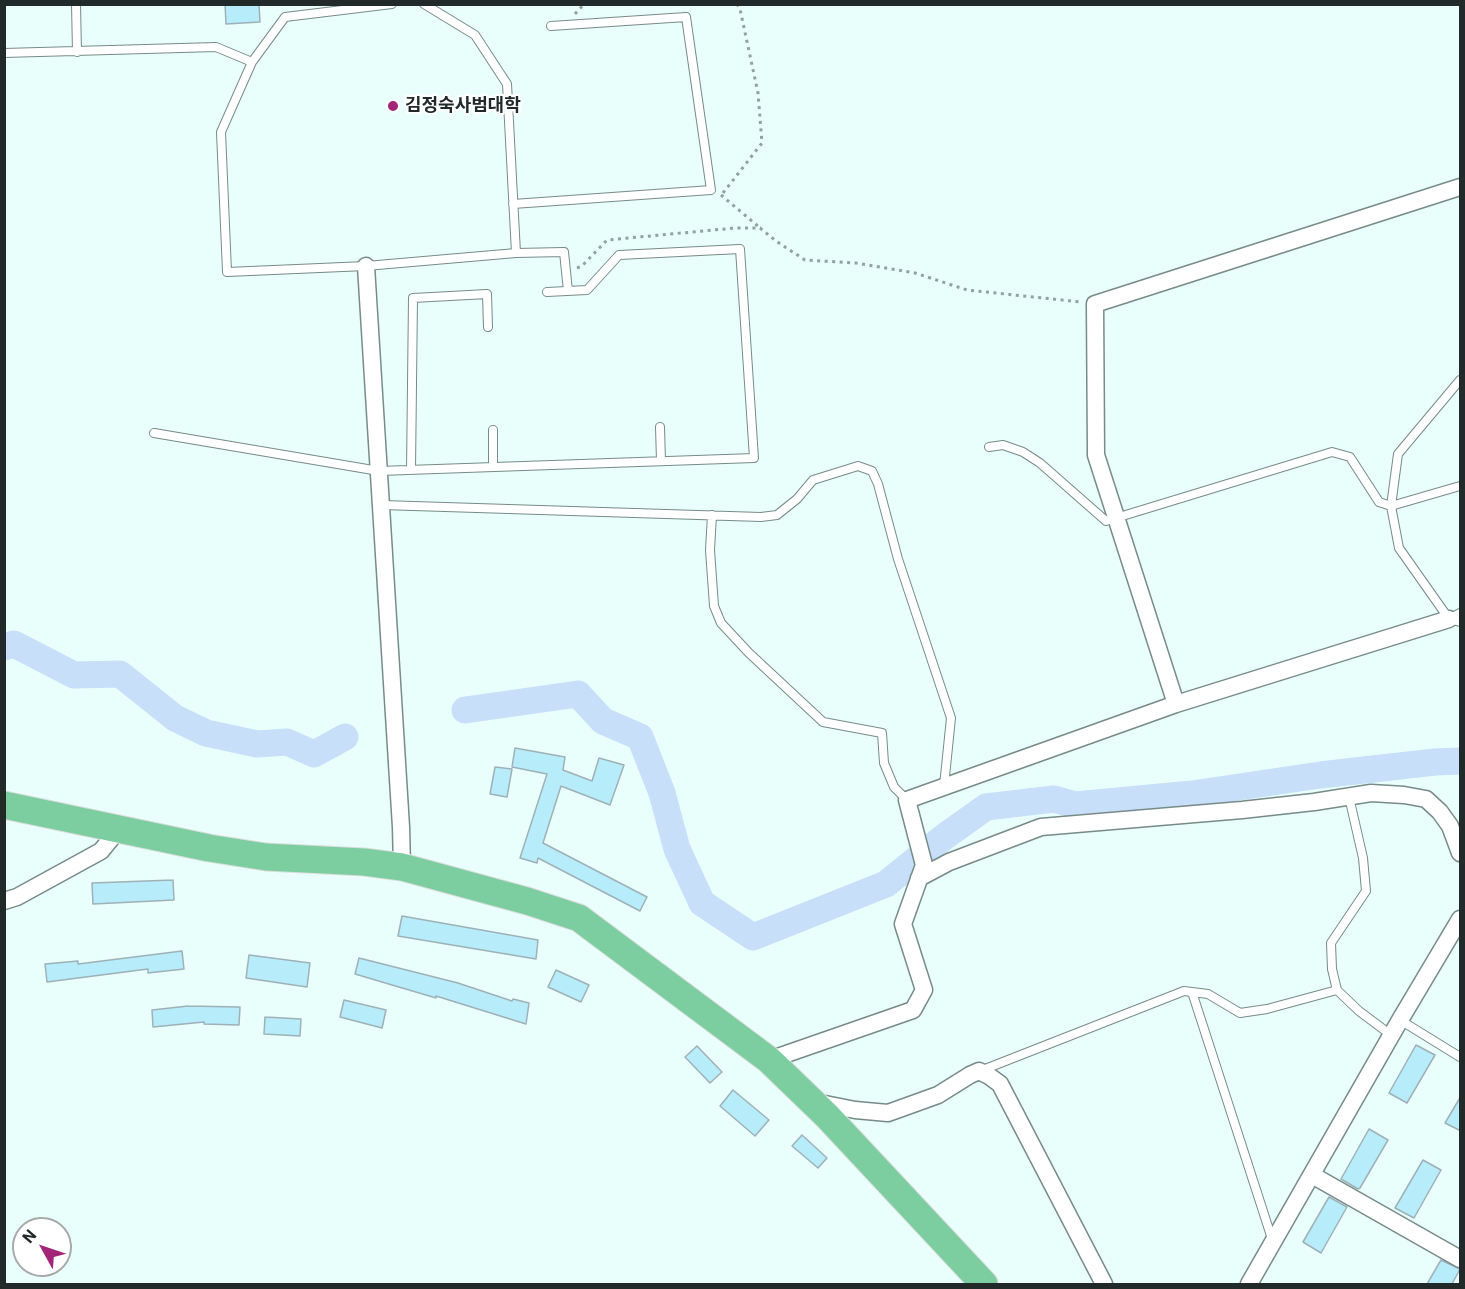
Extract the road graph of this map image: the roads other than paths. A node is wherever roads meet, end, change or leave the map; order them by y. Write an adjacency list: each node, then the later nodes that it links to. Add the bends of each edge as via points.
1 (76, 4): 6 (lane)
2 (392, 4): 7 (lane, via 285,17)
3 (424, 4): 9 (lane, via 475,35 507,84)
4 (551, 26): 9 (lane, via 686,16 711,190)
5 (4, 52): 6 (lane)
6 (77, 52): 7 (lane, via 216,47)
7 (252, 62): 11 (lane, via 221,132 227,272)
8 (1461, 187): 28 (street, via 1095,304 1096,456)
9 (513, 204): 10 (lane)
10 (516, 253): 11 (lane); 12 (lane, via 564,252)
11 (366, 266): 23 (street)
12 (568, 291): 13 (lane); 20 (lane, via 587,290 619,255 740,249 754,458)
13 (547, 292)
14 (488, 327): 22 (lane, via 487,294 413,298)
15 (1461, 380): 26 (lane, via 1398,454)
16 (660, 427): 20 (lane)
17 (493, 430): 21 (lane)
18 (154, 433): 23 (lane)
19 (989, 447): 28 (lane, via 1003,445 1023,452 1106,521)
20 (661, 461): 21 (lane)
21 (494, 467): 22 (lane)
22 (411, 470): 23 (lane)
23 (379, 471): 25 (street)
24 (1461, 486): 26 (lane)
25 (382, 505): 27 (lane); 37 (street)
26 (1391, 506): 28 (lane, via 1379,502 1350,457 1332,452); 29 (lane, via 1399,548)
27 (712, 515): 31 (lane, via 777,515 813,480 858,466 872,471 951,718); 33 (lane, via 714,606 721,623 824,722 882,733 884,763 894,787)
28 (1116, 519): 30 (street)
29 (1457, 618): 30 (street)
30 (1176, 705): 31 (street)
31 (944, 787): 33 (street)
32 (1349, 797): 36 (street, via 1371,793 1426,799 1450,826); 38 (street, via 1041,827); 41 (lane, via 1366,891 1330,943)
33 (906, 800): 38 (street)
34 (4, 805): 35 (main road)
35 (119, 829): 37 (main road, via 266,857); 39 (street, via 101,851)
36 (1461, 853)
37 (402, 867): 45 (main road, via 579,918)
38 (922, 871): 45 (street, via 903,924 924,990 913,1010)
39 (4, 901)
40 (1461, 919): 43 (street)
41 (1337, 990): 42 (lane, via 1240,1013 1208,993); 43 (lane, via 1359,1011)
42 (1192, 992): 46 (lane, via 1184,991); 49 (lane)
43 (1395, 1028): 44 (lane); 48 (street)
44 (1461, 1057)
45 (770, 1060): 47 (main road)
46 (980, 1071): 47 (street, via 938,1095 888,1113); 52 (street, via 1000,1084)
47 (812, 1102): 51 (main road)
48 (1312, 1175): 49 (street); 50 (street)
49 (1273, 1242): 53 (street)
50 (1461, 1259)
51 (984, 1284)
52 (1104, 1284)
53 (1249, 1284)

